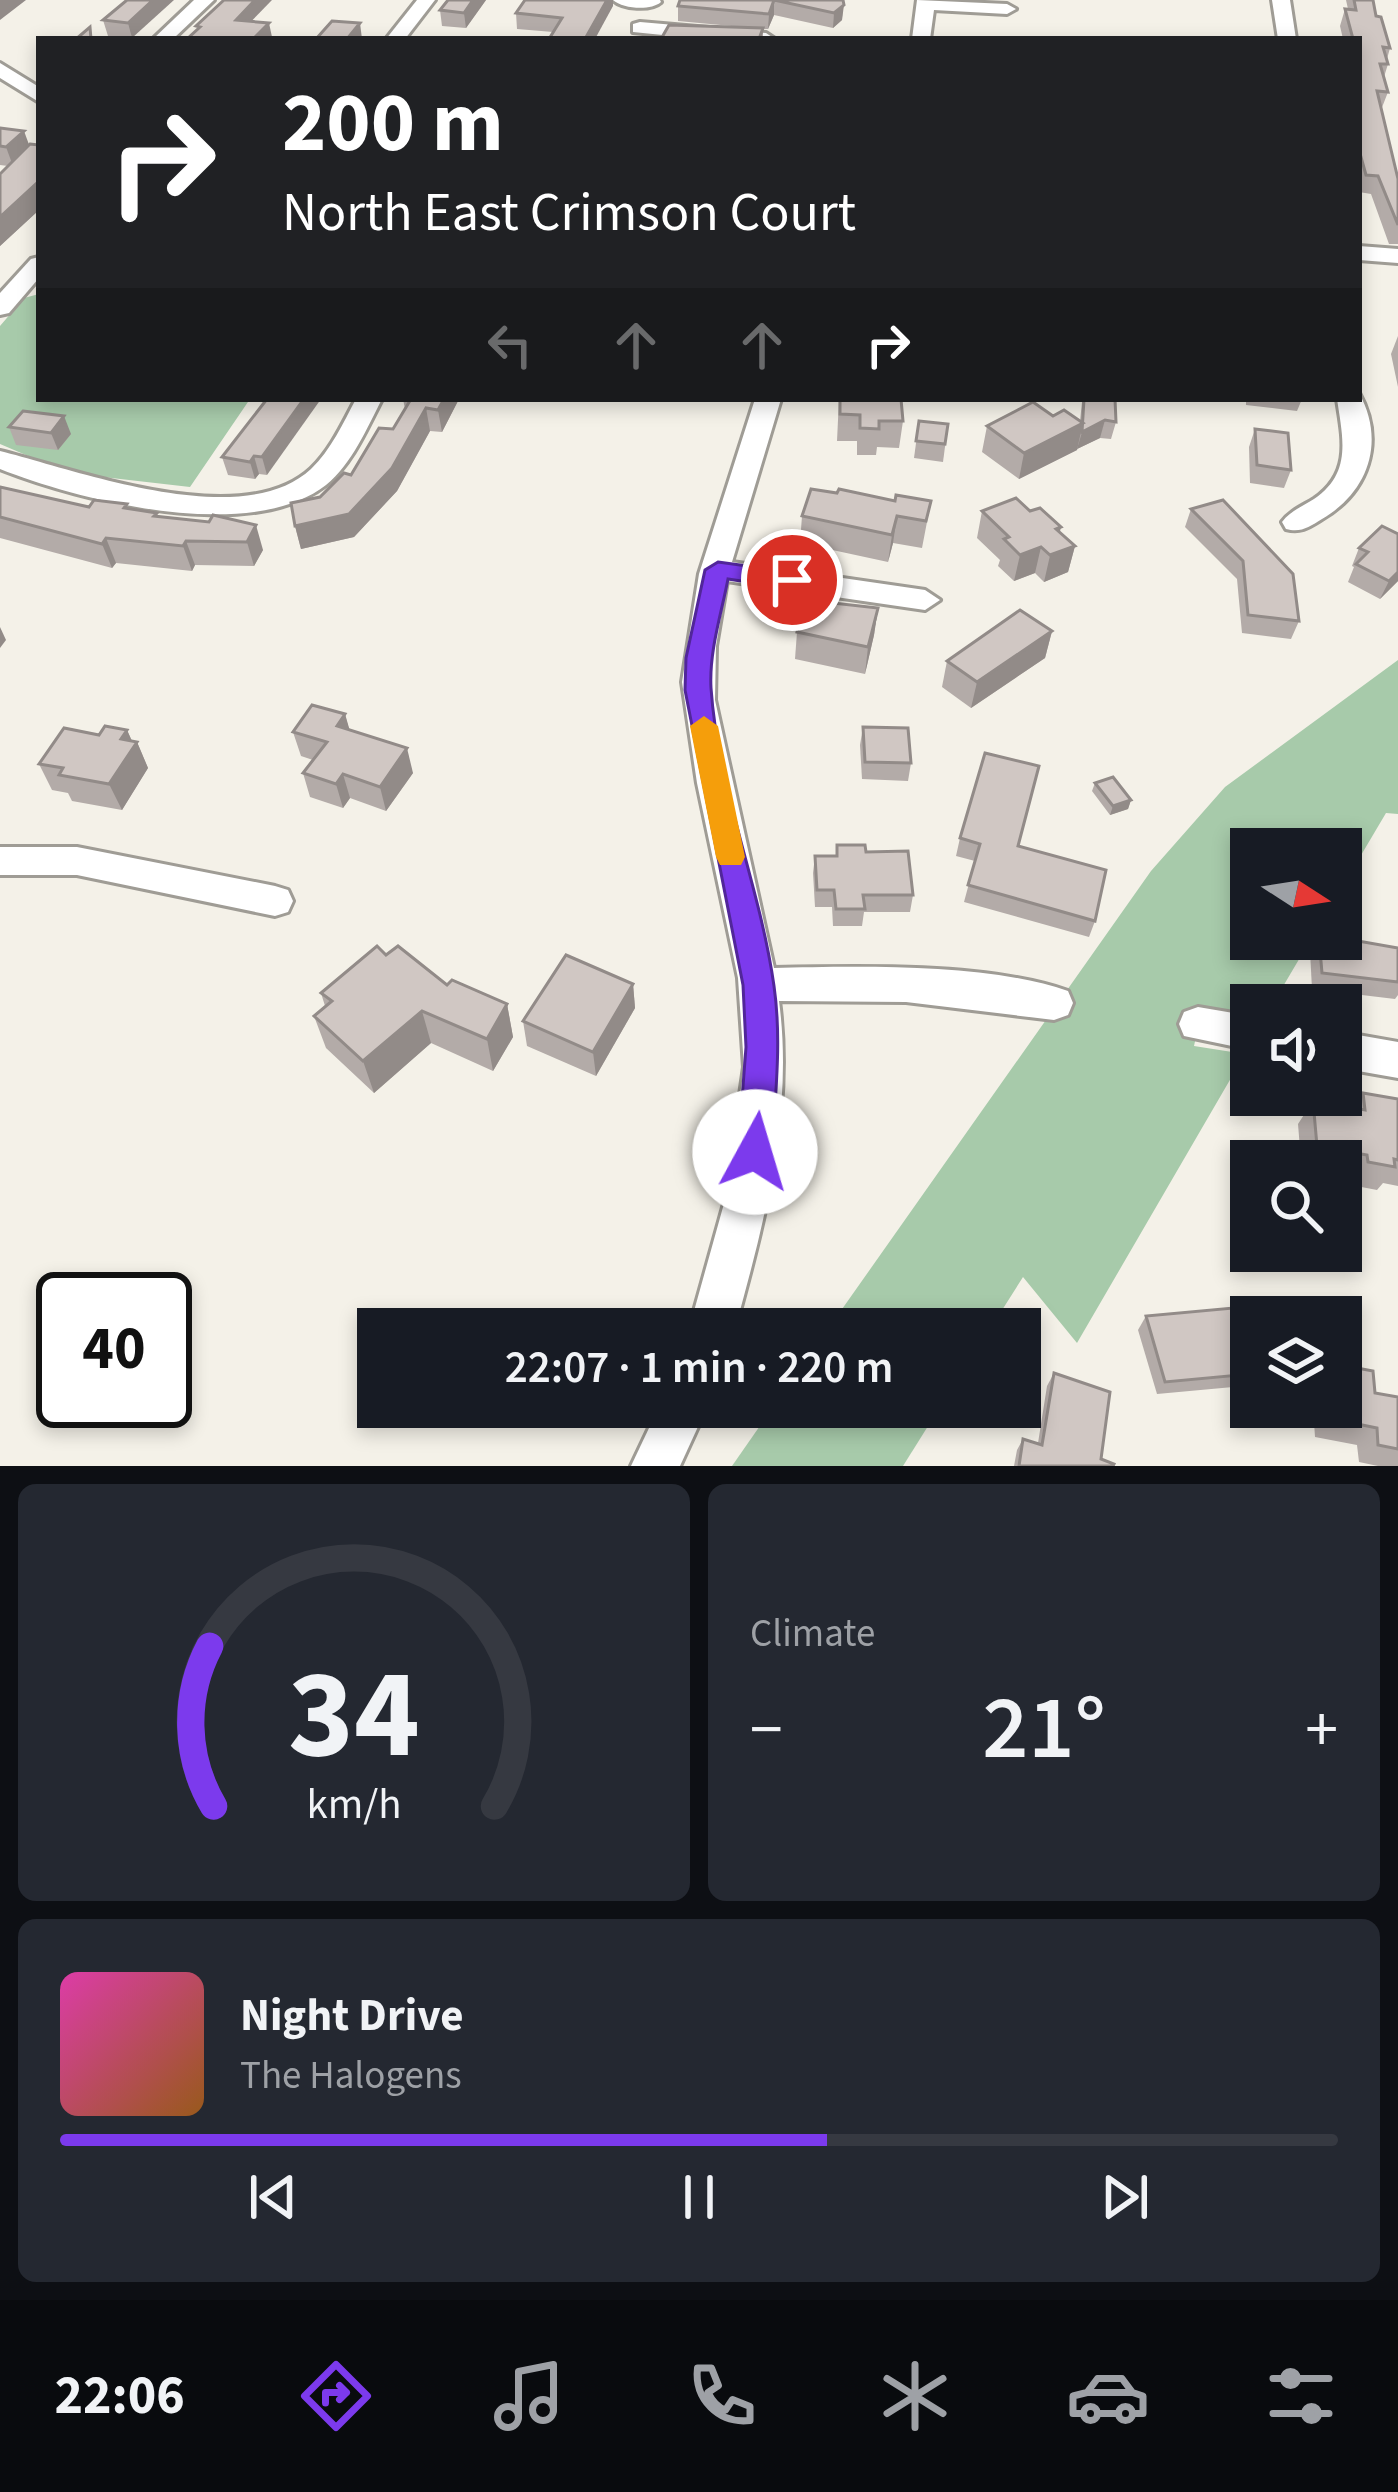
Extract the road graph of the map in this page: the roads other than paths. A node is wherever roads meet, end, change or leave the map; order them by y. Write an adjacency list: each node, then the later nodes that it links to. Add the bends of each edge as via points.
1 (205, 0): 9 (street)
2 (426, 0): 10 (street)
3 (622, 0): 5 (street)
4 (1281, 0): 13 (street)
5 (652, 1): 8 (street)
6 (926, 2): 7 (street); 12 (street)
7 (1007, 9)
8 (637, 33): 11 (street)
9 (165, 36)
10 (396, 36)
11 (702, 36)
12 (921, 36)
13 (1287, 36)
14 (0, 69): 15 (street)
15 (36, 94)
16 (1362, 253): 17 (street)
17 (1398, 256)
18 (34, 278): 19 (street)
19 (0, 308)
20 (367, 402): 23 (street, via 317,479 244,505 39,477)
21 (768, 402): 25 (street)
22 (1351, 402): 24 (street, via 1356,473 1340,498)
23 (0, 459)
24 (1296, 522)
25 (718, 570): 26 (street); 29 (street, via 698,690)
26 (925, 600)
27 (0, 861): 28 (street, via 77,861)
28 (275, 901)
29 (758, 985): 30 (street, via 956,986); 35 (street, via 760,1115)
30 (1054, 1004)
31 (1198, 1024): 32 (street)
32 (1230, 1030)
33 (1362, 1054): 34 (street)
34 (1398, 1060)
35 (718, 1308)

